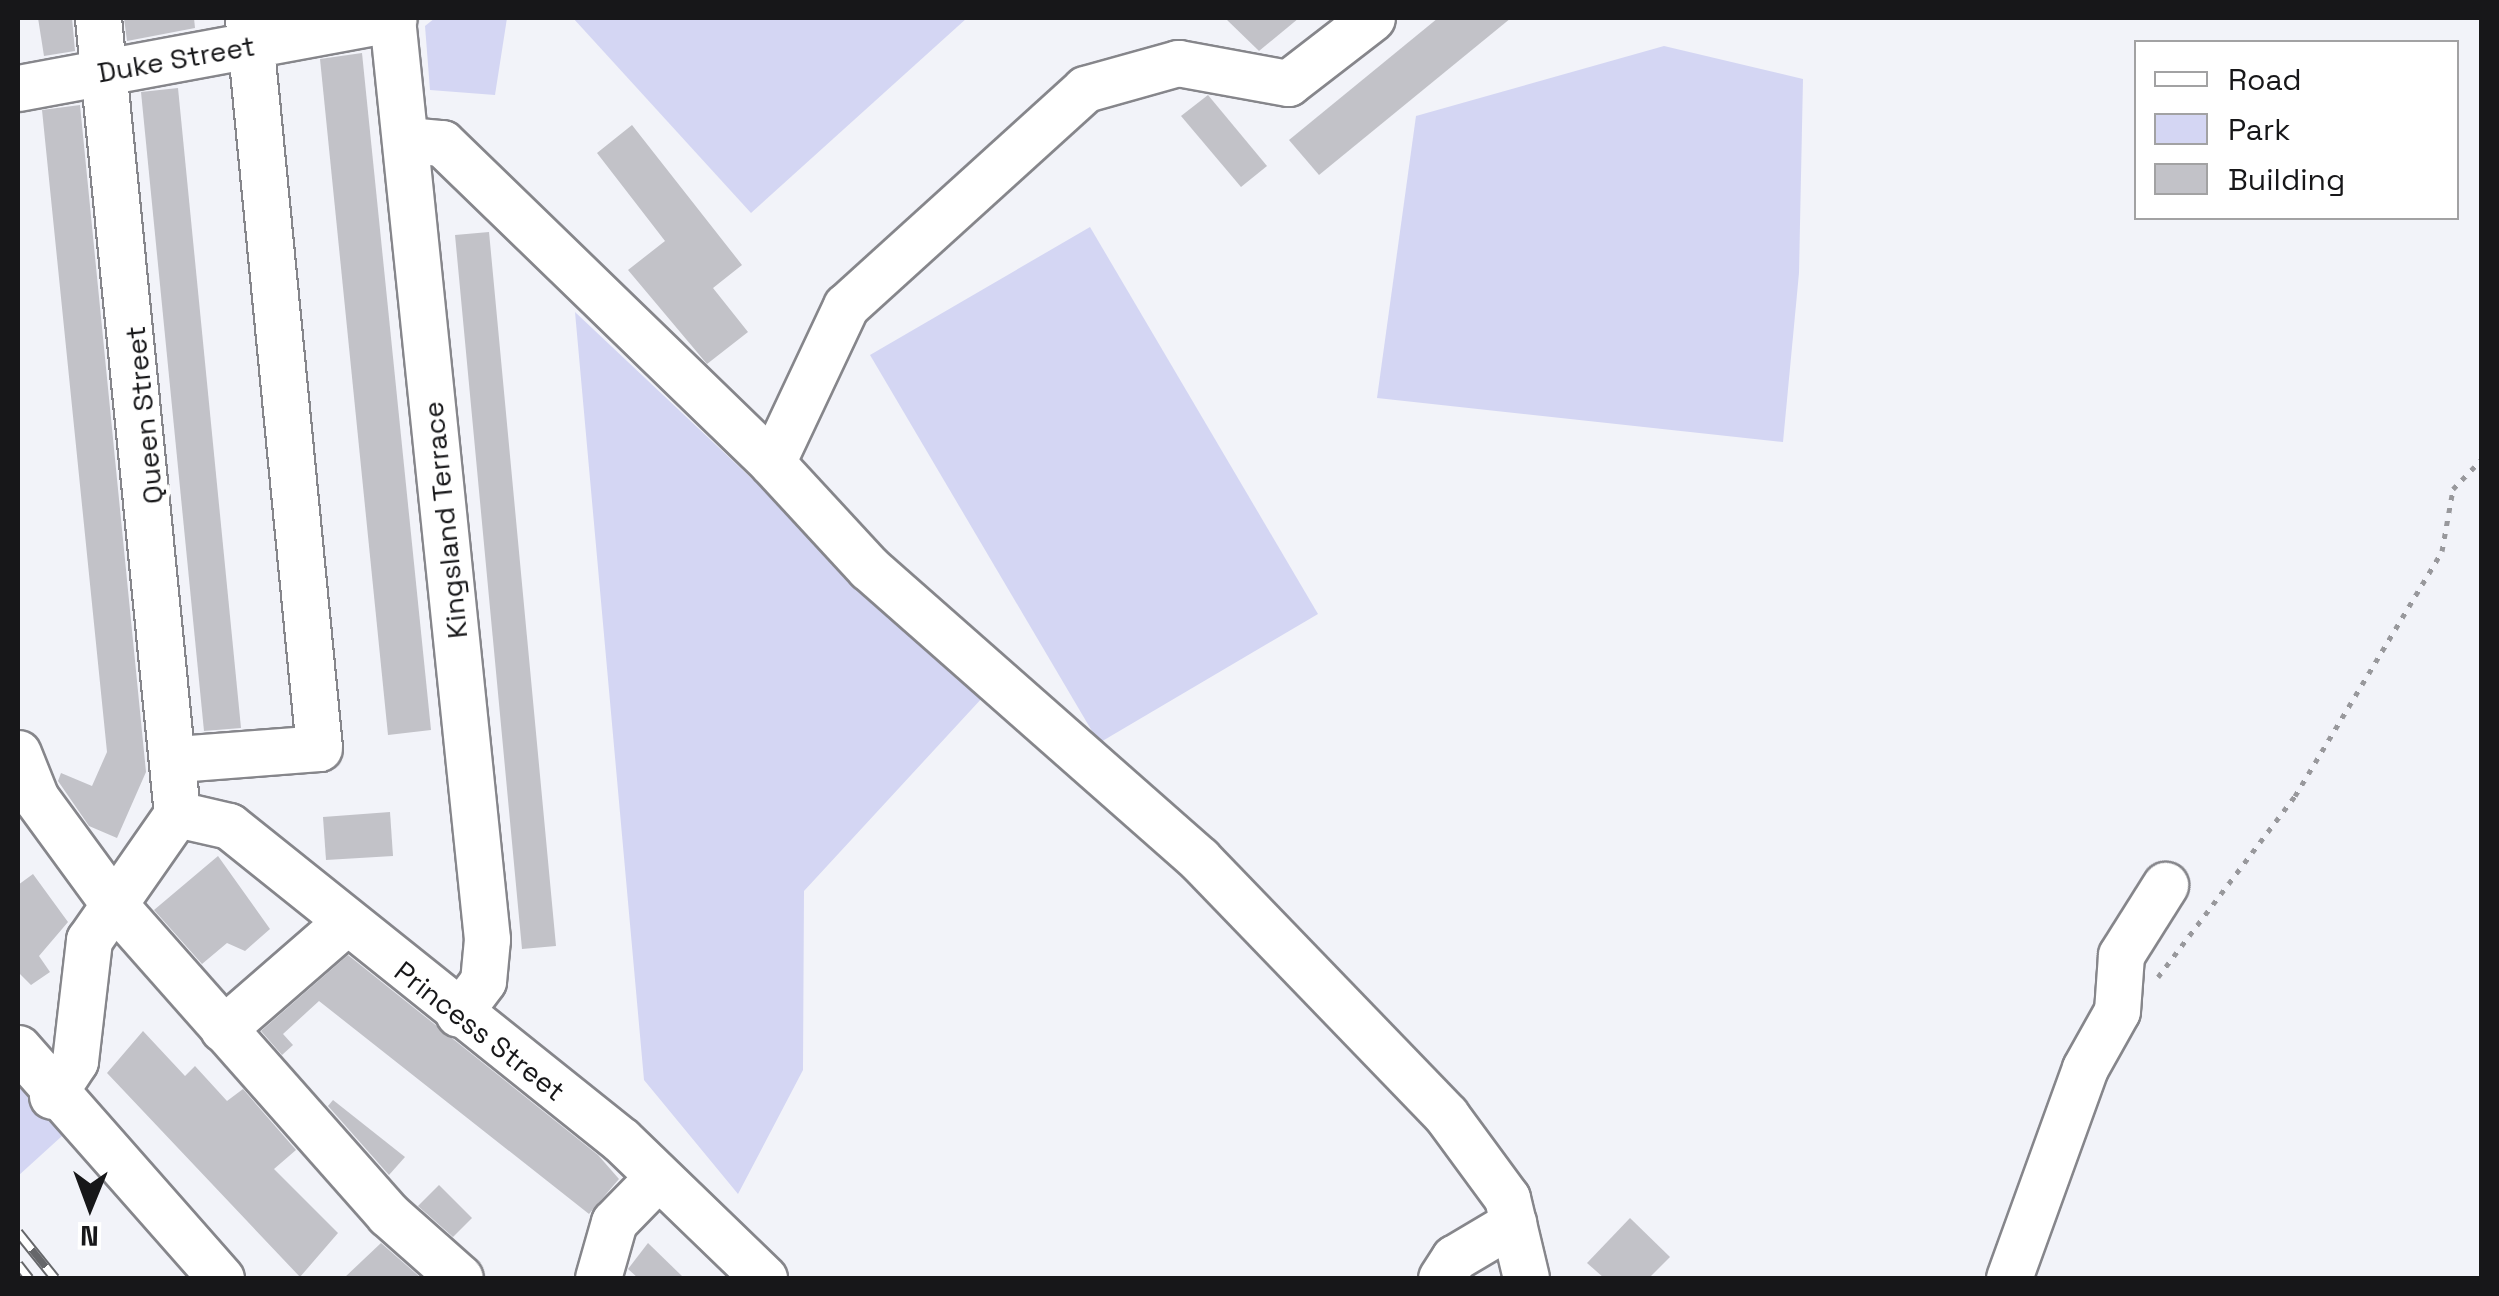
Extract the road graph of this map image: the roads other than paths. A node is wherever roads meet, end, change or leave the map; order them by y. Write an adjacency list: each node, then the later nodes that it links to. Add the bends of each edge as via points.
1 (98, 18): 5 (street, Queen Street)
2 (393, 18): 4 (street, Duke Street); 7 (street, Kingsland Terrace)
3 (1372, 18): 8 (street, via 1288,84 1178,62 1085,89 846,306)
4 (250, 31): 5 (street, Duke Street); 10 (street, via 319,748)
5 (108, 72): 6 (street, Duke Street); 10 (street, Queen Street)
6 (18, 88)
7 (407, 140): 8 (street, via 442,143); 15 (street, Kingsland Terrace, via 487,939 483,981)
8 (772, 462): 20 (street, via 869,568 1199,859 1446,1115 1507,1198)
9 (18, 753): 13 (street, via 36,798)
10 (177, 759): 11 (street, Queen Street)
11 (177, 814): 13 (street); 14 (street, Princess Street, via 229,826)
12 (2165, 885): 27 (street, via 2121,956 2117,1010 2085,1068)
13 (112, 902): 16 (street); 18 (street, via 88,940 75,1061)
14 (344, 924): 15 (street, Princess Street); 16 (street)
15 (458, 1014): 19 (street, Princess Street)
16 (223, 1028): 22 (street, via 388,1214)
17 (18, 1048): 18 (street)
18 (52, 1096): 21 (street)
19 (657, 1178): 23 (street, via 614,1222); 24 (street, Princess Street)
20 (1513, 1223): 25 (street, via 1454,1258); 26 (street)
21 (221, 1278)
22 (460, 1278)
23 (598, 1278)
24 (764, 1278)
25 (1441, 1278)
26 (1526, 1278)
27 (2009, 1278)

